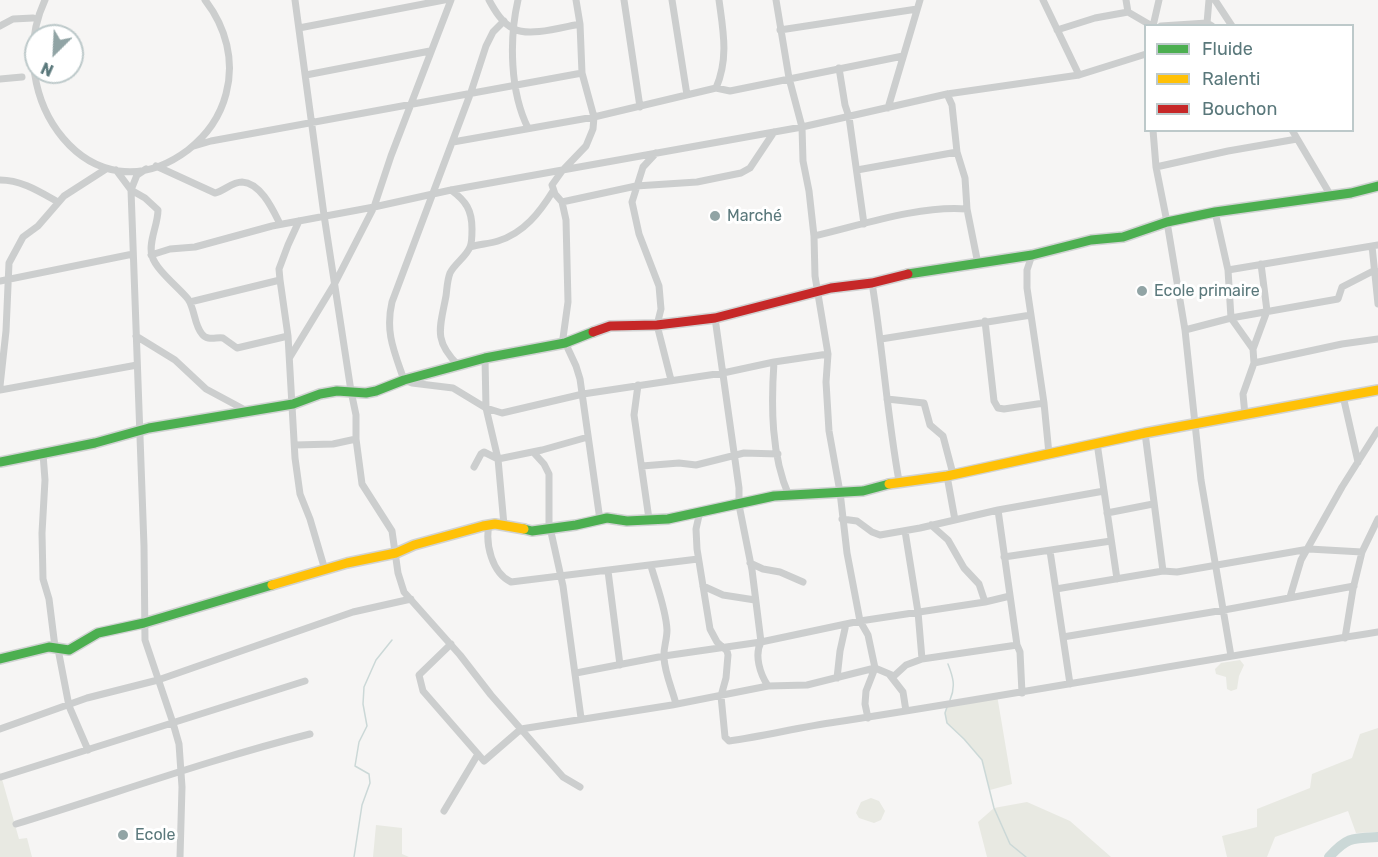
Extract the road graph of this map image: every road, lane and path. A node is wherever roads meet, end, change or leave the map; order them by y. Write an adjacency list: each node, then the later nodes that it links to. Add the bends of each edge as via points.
1 (45, 0): 21 (street)
2 (205, 0): 64 (street, via 225,37 229,77 217,116)
3 (295, 0): 30 (street)
4 (444, 0): 30 (street)
5 (451, 0): 34 (street)
6 (489, 0): 22 (street)
7 (518, 0): 31 (street)
8 (576, 0): 24 (street)
9 (624, 0): 52 (street)
10 (672, 0): 50 (street)
11 (719, 0): 47 (street, via 725,53)
12 (776, 0): 32 (street)
13 (920, 0): 19 (street)
14 (1043, 0): 33 (street)
15 (1126, 0): 20 (street)
16 (1159, 0): 26 (street)
17 (1209, 0): 27 (street)
18 (1215, 0): 28 (street)
19 (917, 9): 32 (street); 36 (street)
20 (1128, 12): 25 (street); 33 (street)
21 (33, 18): 23 (street); 29 (street, via 13,19)
22 (504, 21): 31 (street); 48 (street, via 486,46)
23 (31, 24)
24 (580, 24): 31 (street, via 545,31); 39 (street)
25 (1149, 24)
26 (1153, 24)
27 (1210, 24)
28 (1231, 24)
29 (0, 26)
30 (299, 27): 40 (street)
31 (515, 30): 45 (street)
32 (780, 30): 43 (street)
33 (1057, 30): 41 (street)
34 (430, 51): 40 (street); 51 (street)
35 (1144, 55): 41 (street)
36 (903, 56): 38 (street); 53 (street)
37 (21, 67): 42 (street)
38 (839, 68): 43 (street); 55 (street)
39 (582, 73): 45 (street); 54 (street)
40 (306, 75): 56 (street)
41 (1079, 75): 49 (street)
42 (22, 77): 44 (street); 46 (street)
43 (789, 78): 47 (street, via 730,91); 57 (street)
44 (0, 79)
45 (515, 84): 48 (street); 58 (street)
46 (23, 87)
47 (716, 88): 50 (street)
48 (471, 92): 51 (street); 63 (street)
49 (947, 94): 53 (street); 66 (street, via 952,105)
50 (687, 95): 52 (street)
51 (411, 104): 56 (street); 85 (street)
52 (640, 107): 54 (street)
53 (888, 108): 55 (street)
54 (594, 117): 58 (street); 74 (street, via 586,146)
55 (849, 117): 57 (street); 73 (street)
56 (312, 122): 64 (street); 88 (street)
57 (801, 127): 59 (street); 93 (street)
58 (528, 128): 63 (street)
59 (774, 132): 65 (street); 76 (street, via 750,168 741,173 697,182)
60 (1153, 132): 69 (street)
61 (1293, 132): 62 (street)
62 (1297, 139): 69 (street); 82 (street)
63 (453, 142): 81 (street)
64 (192, 147): 68 (street)
65 (657, 152): 74 (street); 76 (street, via 643,167)
66 (957, 152): 73 (street); 86 (street, via 965,178)
67 (68, 153): 70 (street)
68 (156, 166): 71 (street); 91 (street, via 214,193 241,182 251,185)
69 (1156, 167): 90 (street)
70 (105, 168): 72 (street); 83 (street)
71 (146, 168): 72 (street); 78 (street, via 137,175)
72 (116, 170): 78 (street)
73 (857, 170): 92 (street)
74 (562, 171): 79 (street); 80 (street, via 552,185)
75 (0, 180): 83 (street, via 25,185)
76 (636, 186): 84 (street); 115 (street, via 633,215 660,295)
77 (1378, 186): 82 (street)
78 (131, 190): 96 (street); 97 (street, via 158,210)
79 (452, 190): 81 (street); 95 (street, via 464,199 470,211)
80 (553, 190): 84 (street); 95 (street, via 521,231 500,241)
81 (433, 194): 85 (street); 132 (street, via 389,316 388,330)
82 (1331, 196): 87 (street)
83 (58, 202): 103 (street, via 23,237)
84 (562, 202): 122 (street, via 568,283)
85 (374, 207): 88 (street); 105 (street)
86 (967, 209): 92 (street, via 950,207); 99 (street)
87 (1215, 212): 90 (street); 101 (street)
88 (324, 215): 89 (street); 105 (street)
89 (299, 221): 91 (street); 104 (street, via 279,269)
90 (1167, 222): 98 (street, via 1123,237 1091,240); 116 (street)
91 (280, 224): 97 (street)
92 (864, 224): 93 (street)
93 (814, 236): 107 (street)
94 (1375, 245): 100 (street); 102 (street)
95 (470, 247): 130 (street, via 449,276 440,327 446,353)
96 (134, 254): 103 (street); 118 (street)
97 (151, 255): 108 (street)
98 (1032, 255): 99 (street); 111 (street, via 1027,270)
99 (978, 264): 106 (street)
100 (1261, 264): 101 (street); 110 (street)
101 (1228, 270): 113 (street)
102 (1375, 270): 109 (street); 110 (street, via 1342,287 1338,299)
103 (4, 280): 117 (street)
104 (280, 280): 108 (street); 119 (street)
105 (335, 283): 125 (street); 137 (street)
106 (872, 283): 107 (street); 120 (street)
107 (817, 292): 112 (street); 124 (street)
108 (190, 302): 119 (street, via 202,335 224,338 233,347)
109 (1378, 304)
110 (1267, 311): 113 (street); 123 (street)
111 (1031, 315): 114 (street); 141 (street)
112 (715, 318): 115 (street); 131 (street)
113 (1231, 318): 116 (street); 123 (street)
114 (985, 321): 120 (street); 141 (street, via 998,408)
115 (657, 325): 122 (street, via 610,326); 133 (street)
116 (1185, 330): 146 (street)
117 (3, 332): 135 (street)
118 (136, 336): 129 (street); 144 (street, via 175,360 206,389)
119 (288, 336): 125 (street)
120 (881, 339): 140 (street)
121 (1378, 339): 128 (street)
122 (565, 343): 126 (street); 138 (street)
123 (1253, 349): 128 (street)
124 (828, 354): 127 (street); 167 (street, via 829,431)
125 (290, 357): 142 (street)
126 (485, 358): 130 (street); 143 (street)
127 (774, 362): 131 (street); 157 (street, via 772,403)
128 (1254, 363): 145 (street, via 1243,394)
129 (137, 365): 135 (street); 148 (street)
130 (458, 365): 132 (street)
131 (723, 373): 133 (street); 156 (street)
132 (404, 380): 137 (street, via 376,391); 143 (street, via 453,388)
133 (671, 380): 134 (street)
134 (638, 385): 138 (street); 162 (street, via 633,415)
135 (0, 388)
136 (1378, 390): 139 (street)
137 (351, 391): 142 (street, via 320,394); 151 (street)
138 (583, 394): 143 (street, via 508,412); 150 (street)
139 (1343, 396): 145 (street); 161 (street)
140 (887, 399): 164 (street, via 924,403 930,425 942,436); 165 (street)
141 (1044, 403): 158 (street)
142 (293, 404): 144 (street); 153 (street)
143 (486, 408): 159 (street)
144 (247, 411): 148 (street)
145 (1245, 415): 146 (street)
146 (1197, 424): 149 (street); 192 (street, via 1201,480)
147 (1378, 430): 161 (street)
148 (140, 432): 155 (street); 211 (street)
149 (1145, 433): 152 (street); 169 (street)
150 (588, 437): 154 (street); 177 (street)
151 (356, 439): 153 (street); 188 (street, via 362,484 392,531)
152 (1097, 443): 158 (street); 166 (street)
153 (296, 445): 194 (street, via 300,494)
154 (533, 452): 159 (street); 182 (street, via 549,474)
155 (43, 454): 160 (street); 220 (street, via 43,579)
156 (735, 454): 157 (street); 162 (street, via 696,465); 170 (street)
157 (778, 454): 168 (street)
158 (1049, 454): 164 (street)
159 (498, 459): 163 (street, via 484,452); 180 (street)
160 (0, 462)
161 (1358, 462): 185 (street)
162 (642, 466): 174 (street)
163 (474, 467)
164 (950, 475): 165 (street); 178 (street)
165 (899, 481): 167 (street, via 863,491)
166 (1104, 491): 171 (street); 173 (street)
167 (840, 492): 168 (street); 175 (street)
168 (789, 496): 170 (street)
169 (1153, 504): 173 (street); 196 (street)
170 (739, 505): 172 (street); 191 (street)
171 (998, 510): 178 (street); 189 (street)
172 (700, 511): 174 (street); 190 (street, via 696,529)
173 (1107, 513): 184 (street)
174 (650, 519): 177 (street)
175 (842, 519): 183 (street, via 857,521 880,535); 210 (street)
176 (1378, 519): 187 (street)
177 (600, 520): 182 (street)
178 (956, 520): 181 (street)
179 (489, 525): 180 (street); 188 (street); 197 (street, via 495,566 507,581)
180 (504, 525): 182 (street, via 523,530)
181 (931, 525): 183 (street); 207 (street, via 948,540 964,568 979,584)
182 (550, 529): 197 (street)
183 (905, 531): 209 (street)
184 (1111, 541): 186 (street); 198 (street)
185 (1309, 549): 187 (street); 192 (street); 204 (street, via 1301,560)
186 (1050, 551): 189 (street); 202 (street)
187 (1362, 552): 201 (street)
188 (396, 553): 194 (street); 205 (street, via 400,585)
189 (1004, 556): 203 (street)
190 (698, 559): 193 (street); 200 (street)
191 (750, 563): 199 (street); 206 (street)
192 (1215, 565): 196 (street); 208 (street)
193 (651, 566): 195 (street); 221 (street, via 667,630)
194 (325, 570): 211 (street)
195 (608, 571): 197 (street); 225 (street)
196 (1163, 571): 198 (street)
197 (561, 577): 227 (street)
198 (1117, 579): 202 (street)
199 (803, 582)
200 (703, 586): 206 (street, via 723,595); 219 (street, via 710,630)
201 (1354, 586): 204 (street); 215 (street)
202 (1056, 589): 214 (street)
203 (1010, 596): 207 (street); 218 (street)
204 (1290, 597): 208 (street)
205 (411, 599): 217 (street); 230 (street, via 353,612)
206 (755, 600): 216 (street)
207 (985, 602): 209 (street)
208 (1224, 610): 214 (street); 222 (street)
209 (918, 612): 210 (street); 224 (street)
210 (860, 621): 212 (street); 226 (street, via 868,635)
211 (144, 623): 220 (street, via 98,633 69,651); 230 (street, via 145,640)
212 (846, 624): 216 (street); 229 (street)
213 (1378, 632): 215 (street)
214 (1063, 637): 232 (street)
215 (1345, 638): 222 (street)
216 (761, 642): 219 (street); 233 (street, via 758,658)
217 (451, 644): 243 (street); 246 (street, via 419,679 423,692)
218 (1017, 645): 224 (street); 234 (street)
219 (722, 646): 221 (street); 235 (street, via 729,662)
220 (57, 648): 223 (street); 237 (street)
221 (664, 656): 225 (street); 236 (street)
222 (1231, 656): 232 (street)
223 (0, 659)
224 (922, 659): 228 (street, via 906,665 897,675)
225 (620, 665): 227 (street)
226 (875, 668): 228 (street); 229 (street); 240 (street, via 866,691)
227 (576, 673): 239 (street)
228 (889, 674): 238 (street, via 903,692)
229 (837, 678): 233 (street, via 801,686)
230 (158, 680): 237 (street); 241 (street)
231 (305, 681): 241 (street)
232 (1070, 684): 234 (street)
233 (768, 686): 235 (street)
234 (1022, 693): 238 (street)
235 (721, 696): 236 (street); 240 (street, via 725,736 729,741)
236 (676, 704): 239 (street)
237 (69, 705): 242 (street); 245 (street)
238 (906, 711): 240 (street)
239 (581, 718): 243 (street)
240 (868, 718)
241 (174, 723): 245 (street); 247 (street)
242 (0, 729)
243 (521, 729): 246 (street, via 484,761); 249 (street, via 562,777)
244 (310, 734): 247 (street)
245 (88, 750): 248 (street)
246 (478, 753): 250 (street)
247 (182, 770): 251 (street); 252 (street)
248 (2, 777)
249 (580, 787)
250 (444, 810)
251 (16, 824)
252 (180, 857)

